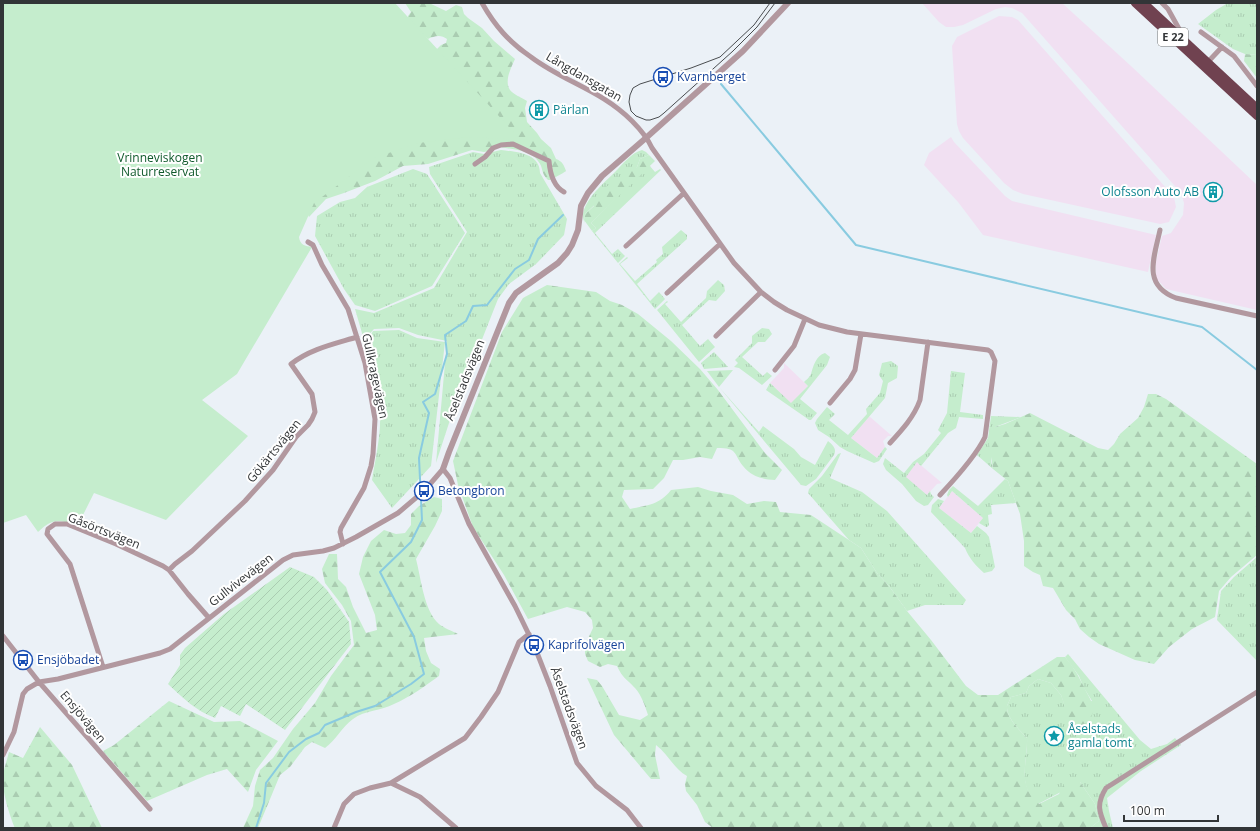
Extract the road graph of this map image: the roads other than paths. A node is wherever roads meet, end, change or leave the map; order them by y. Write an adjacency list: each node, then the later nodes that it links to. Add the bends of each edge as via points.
1 (482, 3): 13 (street, Långdansgatan, via 505,36 531,58 604,98 626,114)
2 (788, 3): 13 (street, Åselstadsvägen, via 742,52)
3 (1136, 3): 9 (highway, E 22)
4 (1144, 3): 7 (highway, E 22)
5 (1162, 3): 7 (street)
6 (1201, 32): 8 (street)
7 (1185, 40): 9 (highway, E 22)
8 (1222, 47): 9 (street); 10 (street, via 1234,56)
9 (1206, 64): 11 (highway, E 22); 12 (highway, E 22)
10 (1257, 86)
11 (1257, 108)
12 (1257, 116)
13 (647, 137): 16 (street, Långdansgatan); 32 (street, Åselstadsvägen, via 602,176 588,193 581,206 578,230 567,253 558,263 516,293 509,303)
14 (475, 164): 15 (street, via 486,157 493,148 514,144 549,161 551,174 558,189)
15 (564, 192)
16 (684, 193): 19 (street, Långdansgatan); 20 (street)
17 (1160, 230): 23 (street, via 1153,271 1155,282 1161,290 1176,298)
18 (308, 242): 27 (street, Gullkragevägen, via 313,245 348,309)
19 (720, 244): 21 (street, Långdansgatan); 22 (street)
20 (626, 246)
21 (761, 292): 24 (street, Långdansgatan); 26 (street)
22 (667, 293)
23 (1257, 316)
24 (805, 320): 25 (street, Långdansgatan, via 834,330); 29 (street, via 794,346)
25 (861, 334): 28 (street, Långdansgatan); 30 (street, via 855,370)
26 (716, 336)
27 (357, 337): 34 (street, Gullkragevägen, via 368,381 375,432 371,466 364,488 341,528); 35 (street, Gökärtsvägen, via 307,353 291,364 312,394 315,412 312,419 273,470 245,501)
28 (928, 342): 31 (street, via 918,408); 33 (street, Långdansgatan, via 988,350 993,354 995,361 985,437 953,481)
29 (775, 370)
30 (830, 403)
31 (890, 443)
32 (443, 469): 34 (street, Gullvivevägen, via 424,491 398,513); 37 (street, Åselstadsvägen, via 450,478 469,524)
33 (940, 494)
34 (343, 544): 36 (street, Gullvivevägen, via 323,551 293,555)
35 (169, 570): 36 (street, Gåsörtsvägen); 39 (street, Gåsörtsvägen, via 67,524 55,524 48,529 47,534 70,564)
36 (209, 618): 39 (street, Gullvivevägen, via 170,649)
37 (528, 634): 43 (street, via 519,642 498,692 465,738); 47 (street, Åselstadsvägen, via 540,658 578,763 596,786 627,810)
38 (3, 636): 40 (street, Ensjövägen)
39 (103, 667): 40 (street, Gullvivevägen)
40 (39, 682): 42 (street, via 27,689 24,694 14,732); 44 (street, Ensjövägen)
41 (1257, 692): 48 (street, via 1106,788 1099,801 1099,807)
42 (3, 754)
43 (391, 783): 45 (street, via 354,794 344,804); 46 (street, via 420,797)
44 (150, 809)
45 (334, 828)
46 (456, 828)
47 (641, 828)
48 (1106, 828)

